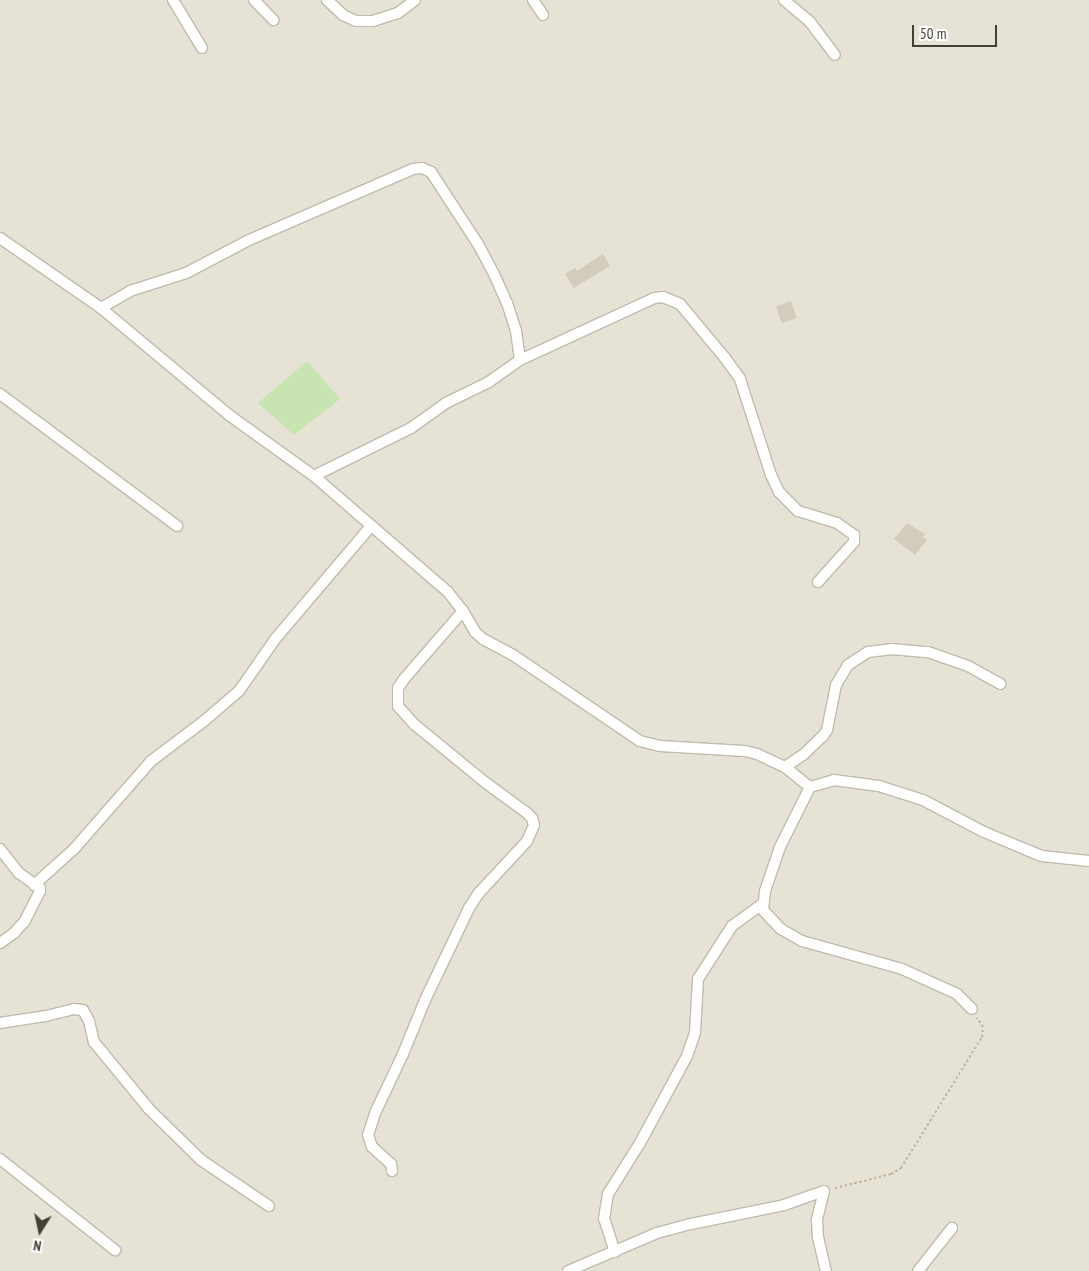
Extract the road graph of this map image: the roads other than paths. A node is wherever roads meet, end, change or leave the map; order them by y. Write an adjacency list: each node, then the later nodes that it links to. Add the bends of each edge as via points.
1 (173, 0): 9 (street)
2 (254, 0): 8 (street)
3 (327, 0): 4 (street, via 343,15 356,21 372,21 398,13)
4 (415, 0)
5 (533, 0): 7 (street)
6 (784, 0): 10 (street, via 810,22)
7 (543, 15)
8 (273, 20)
9 (202, 48)
10 (835, 55)
11 (0, 238): 12 (street)
12 (101, 308): 13 (street, via 130,291 186,274 249,240 413,169 422,168 430,172 494,274 510,312); 15 (street, via 229,415)
13 (520, 360): 15 (street, via 489,382 446,403 411,428); 18 (street, via 654,298 664,297 680,304 740,380 779,492 798,512 837,523 854,535 854,542)
14 (0, 394): 16 (street)
15 (314, 476): 17 (street)
16 (177, 526)
17 (370, 527): 19 (street, via 448,592); 25 (street, via 276,638 239,690 151,761 74,849)
18 (818, 582)
19 (463, 611): 21 (street, via 483,639 520,660 640,741 660,746 745,751); 31 (street, via 404,679 398,688 398,706 414,724 527,813 534,824 527,842 469,908 376,1111 368,1135 372,1147 391,1164)
20 (1000, 684): 21 (street, via 968,666 928,652 891,649 868,652 848,665 836,685 823,736)
21 (785, 767): 22 (street)
22 (810, 787): 24 (street, via 834,780 879,786 922,800 984,832 1042,856); 26 (street, via 780,847)
23 (0, 849): 25 (street, via 19,873)
24 (1089, 861)
25 (34, 884): 27 (street, via 40,888 40,895 24,922)
26 (762, 904): 28 (street, via 767,916 781,929 802,941 902,969 957,994); 35 (street, via 732,926 698,980 695,1033 687,1056 608,1194 604,1219)
27 (0, 943)
28 (972, 1009)
29 (0, 1023): 32 (street, via 83,1010 94,1042 149,1109 202,1160)
30 (0, 1159): 34 (street)
31 (392, 1170)
32 (269, 1206)
33 (952, 1228): 38 (street)
34 (115, 1250)
35 (615, 1252): 36 (street); 37 (street, via 657,1233 784,1205 824,1191 817,1220)
36 (568, 1271)
37 (826, 1271)
38 (918, 1271)

